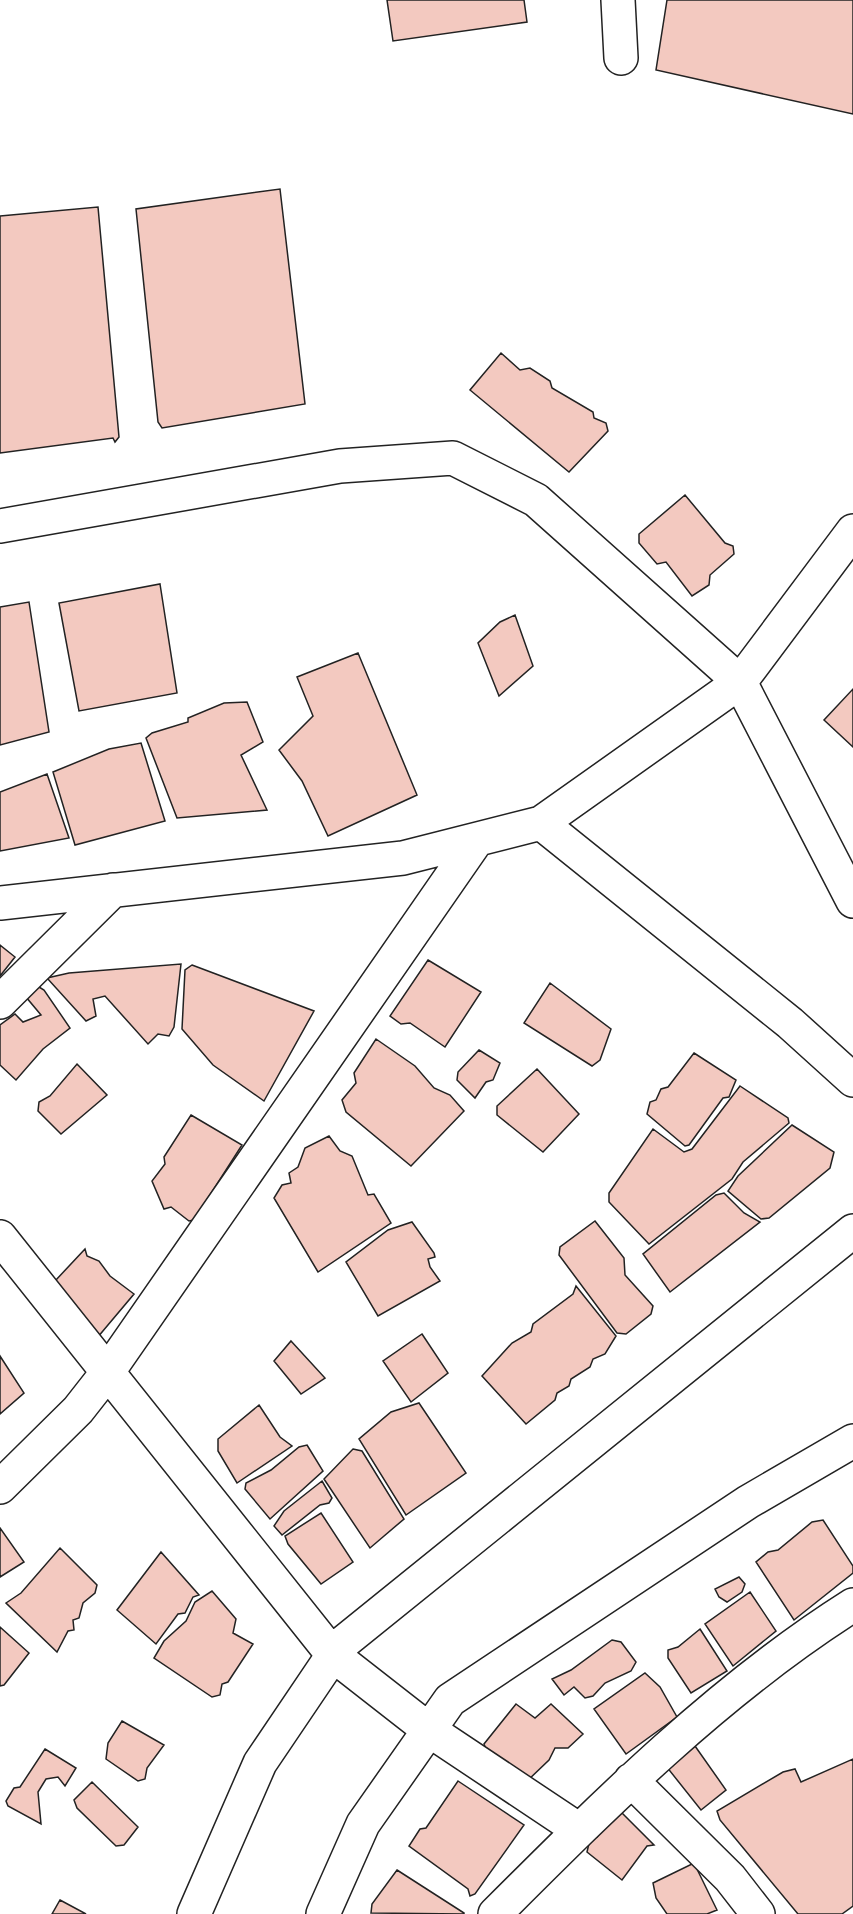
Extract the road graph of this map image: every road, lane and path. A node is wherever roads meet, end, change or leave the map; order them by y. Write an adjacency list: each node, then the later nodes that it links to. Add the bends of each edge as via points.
1 (618, 0): 2 (street)
2 (621, 58)
3 (0, 526): 5 (street, via 340,466 453,458 536,500)
4 (853, 531): 5 (street)
5 (740, 682): 6 (street); 9 (street)
6 (541, 823): 7 (street); 12 (street, via 790,1023)
7 (476, 841): 8 (street, via 403,858); 15 (street)
8 (114, 890): 10 (street); 11 (street)
9 (853, 901)
10 (0, 903)
11 (0, 1002)
12 (853, 1080)
13 (853, 1231): 19 (street, via 386,1606)
14 (0, 1237): 15 (street)
15 (106, 1373): 17 (street, via 78,1410); 19 (street)
16 (853, 1441): 20 (street, via 748,1502 450,1700)
17 (0, 1487)
18 (853, 1605): 21 (street, via 796,1641)
19 (333, 1655): 20 (street); 23 (street, via 260,1763)
20 (429, 1730): 22 (street); 24 (street, via 363,1824)
21 (631, 1780): 22 (street); 26 (street, via 730,1878)
22 (579, 1830): 25 (street)
23 (194, 1914)
24 (323, 1914)
25 (495, 1914)
26 (758, 1914)

